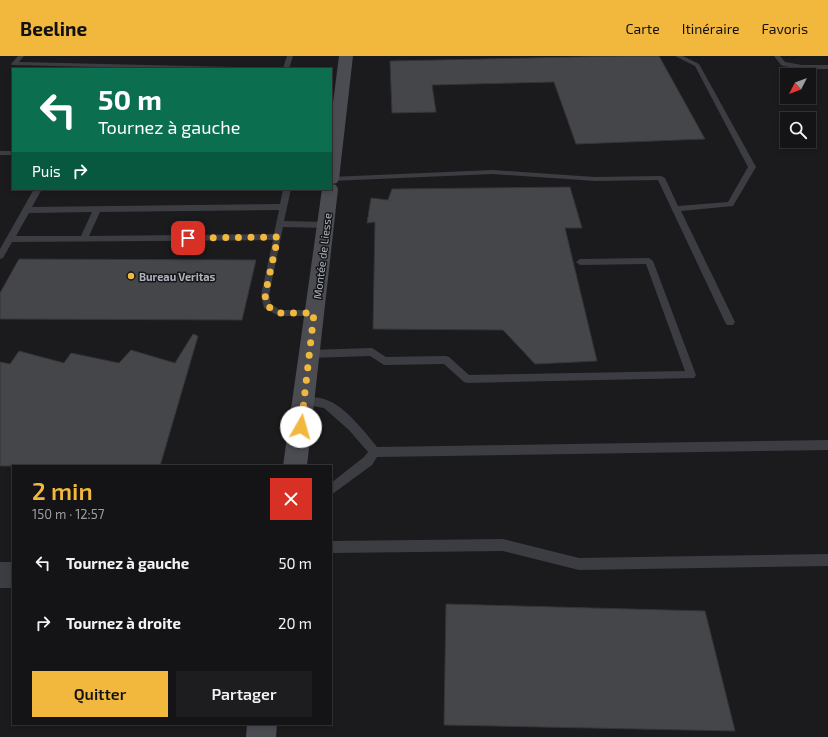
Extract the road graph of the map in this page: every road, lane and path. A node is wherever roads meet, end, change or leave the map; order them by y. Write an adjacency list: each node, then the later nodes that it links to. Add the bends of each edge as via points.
1 (21, 56): 7 (lane, via 14,64)
2 (290, 56): 8 (lane)
3 (346, 56): 9 (street)
4 (678, 56): 19 (lane, via 697,65 752,167 730,204)
5 (777, 56): 6 (lane, via 783,64)
6 (828, 67)
7 (228, 68)
8 (286, 68)
9 (333, 146): 12 (street)
10 (0, 153): 11 (lane)
11 (12, 153)
12 (332, 162)
13 (332, 179): 19 (lane, via 493,172 595,179 661,178)
14 (37, 190): 20 (lane)
15 (287, 190): 17 (lane)
16 (330, 190): 22 (street, Montée de Liesse)
17 (284, 207): 18 (lane); 21 (lane)
18 (97, 209): 20 (lane); 24 (lane)
19 (676, 209): 29 (lane)
20 (26, 210): 25 (lane)
21 (280, 224): 22 (lane); 23 (lane)
22 (325, 225): 28 (street, Montée de Liesse)
23 (278, 237): 24 (lane); 28 (lane, via 265,295 267,306 279,313)
24 (84, 238): 25 (lane)
25 (10, 239): 26 (lane)
26 (0, 256)
27 (580, 262): 30 (lane, via 649,261 691,375 467,379 446,360 384,361 372,352)
28 (314, 313): 30 (street, Montée de Liesse)
29 (730, 322)
30 (309, 354): 31 (street, Montée de Liesse)
31 (304, 401): 33 (lane, via 320,402 329,406 368,443); 34 (street, Montée de Liesse)
32 (828, 445): 33 (lane)
33 (374, 452): 35 (lane, via 368,461)
34 (295, 465)
35 (332, 489)
36 (332, 547): 37 (lane, via 503,545 579,564)
37 (828, 560)
38 (0, 575): 39 (street)
39 (12, 575)
40 (262, 725): 41 (street)
41 (261, 737)

